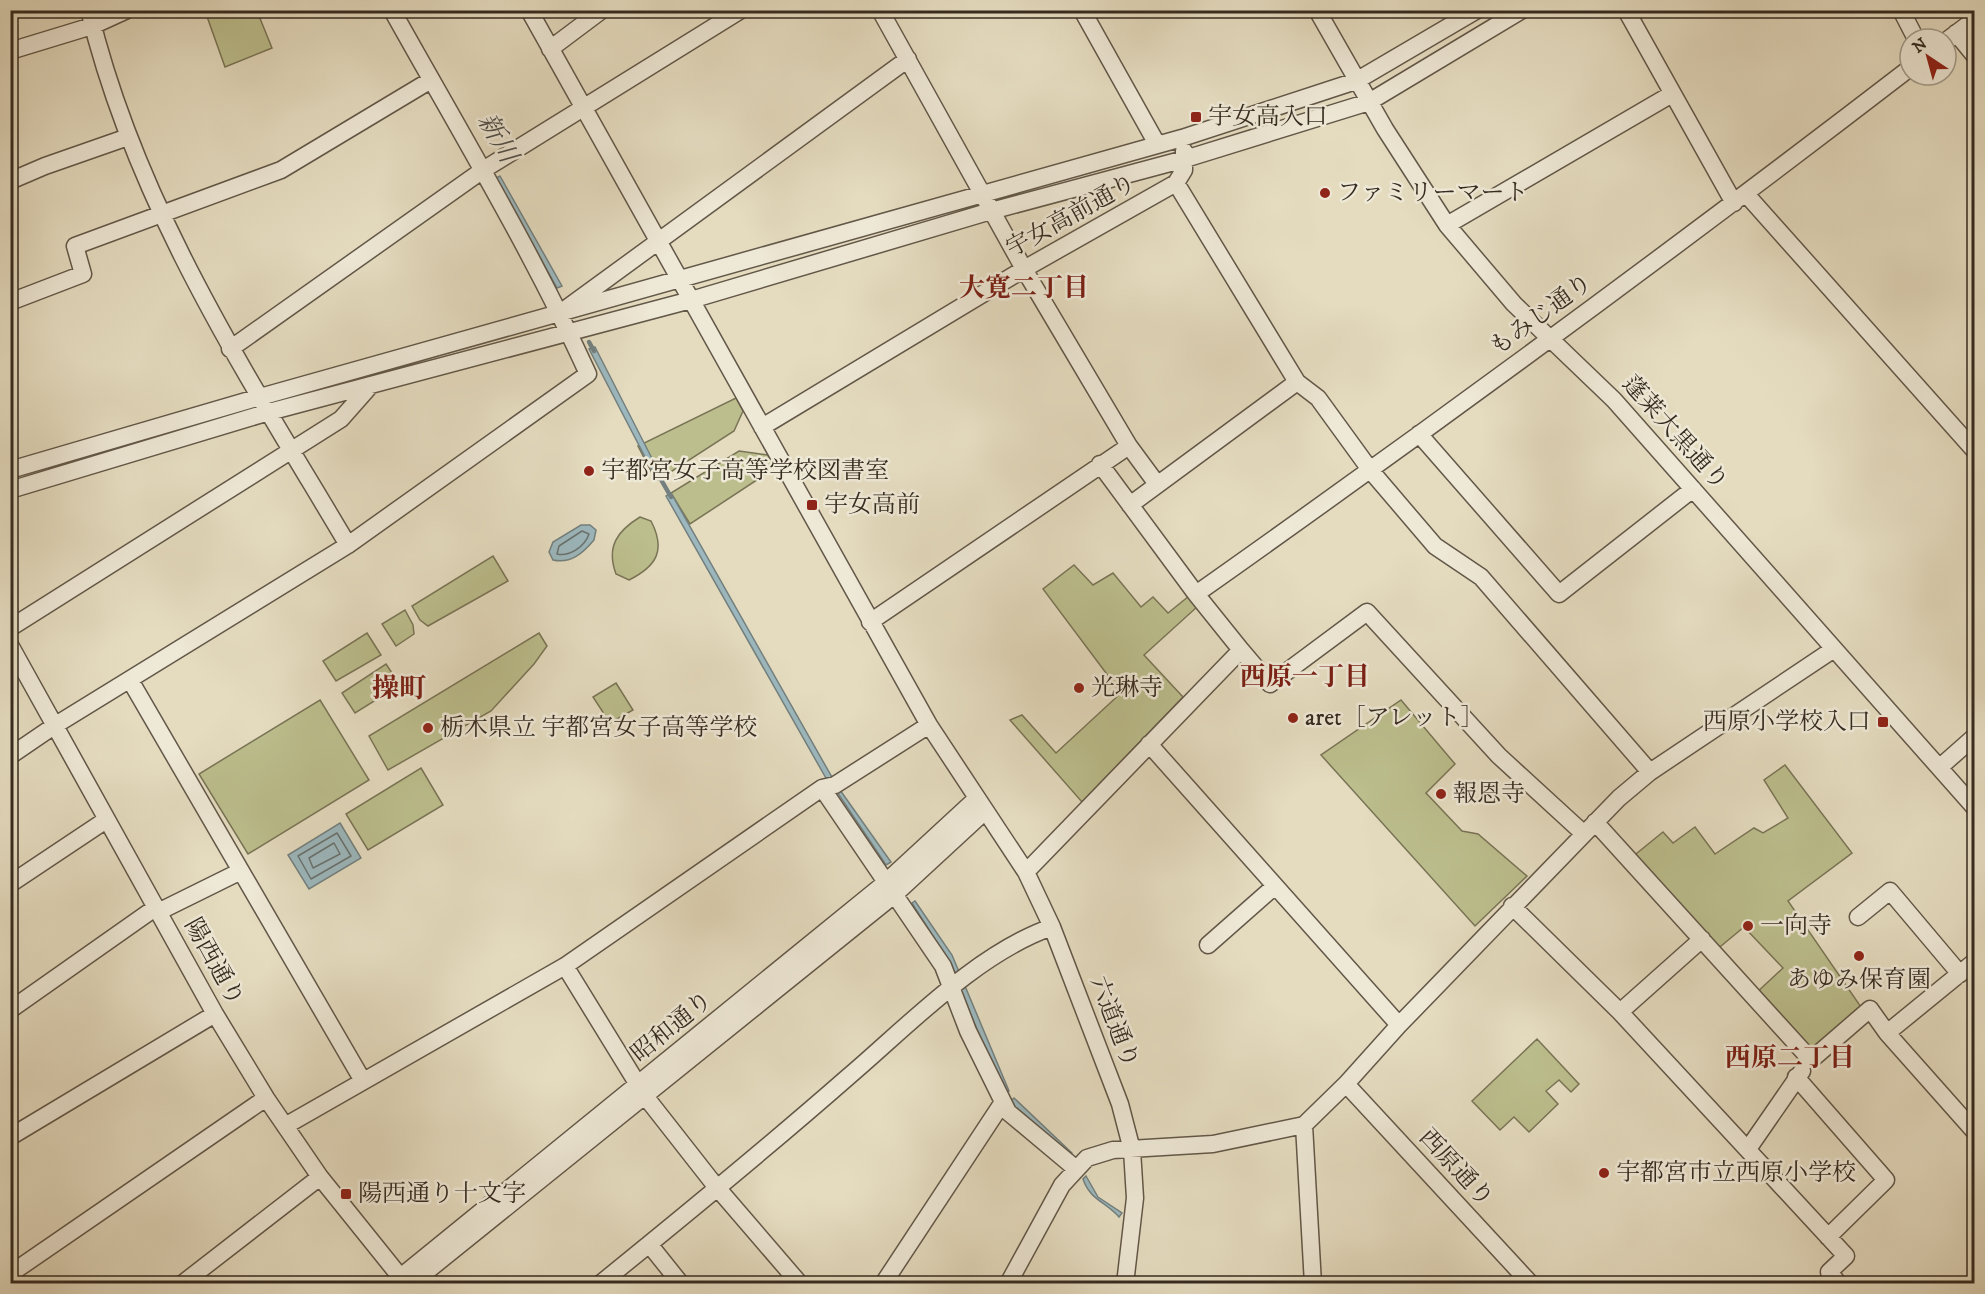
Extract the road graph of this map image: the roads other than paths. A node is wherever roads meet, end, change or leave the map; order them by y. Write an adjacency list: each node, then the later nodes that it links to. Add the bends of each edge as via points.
1 (127, 10): 13 (street)
2 (392, 10): 23 (street)
3 (529, 10): 18 (street, 六道通り)
4 (602, 10): 18 (street)
5 (741, 10): 27 (street)
6 (880, 10): 21 (street)
7 (1082, 10): 30 (street)
8 (1317, 10): 24 (street, 蓬莱大黒通り)
9 (1477, 10): 24 (street)
10 (1522, 10): 26 (street)
11 (1626, 10): 25 (street)
12 (1901, 10): 15 (street)
13 (90, 18): 19 (street); 28 (street)
14 (1974, 20): 16 (street)
15 (1910, 27)
16 (1958, 32)
17 (1958, 42): 20 (street)
18 (550, 49): 27 (street, 六道通り)
19 (10, 51)
20 (1974, 55)
21 (908, 60): 35 (street); 40 (street)
22 (1898, 77): 36 (street, もみじ通り)
23 (431, 80): 32 (street); 38 (street, via 281,170)
24 (1356, 81): 26 (street, 蓬莱大黒通り); 29 (street)
25 (1672, 94): 36 (street); 39 (street)
26 (1369, 102): 31 (street); 39 (street, 蓬莱大黒通り)
27 (583, 106): 32 (street); 40 (street, 六道通り)
28 (128, 137): 33 (street); 38 (street)
29 (1182, 138): 30 (street); 31 (street)
30 (1157, 144): 35 (street)
31 (1185, 159): 34 (street, via 1185,170); 37 (street)
32 (483, 170): 45 (street); 48 (street)
33 (10, 182)
34 (1176, 183): 41 (street, 宇女高前通り); 49 (street)
35 (981, 194): 37 (street); 42 (street)
36 (1740, 199): 47 (street, もみじ通り); 57 (street)
37 (991, 210): 41 (street); 43 (street)
38 (160, 213): 44 (street, via 75,246 83,274); 48 (street)
39 (1447, 225): 47 (street, 蓬莱大黒通り)
40 (657, 241): 42 (street, 六道通り); 45 (street)
41 (1024, 269): 53 (street, 宇女高前通り); 55 (street)
42 (679, 279): 43 (street, 六道通り); 45 (street)
43 (692, 300): 46 (street); 53 (street, 六道通り)
44 (10, 302)
45 (559, 314): 46 (street); 51 (street)
46 (569, 332): 50 (street); 65 (street, via 588,374)
47 (1549, 339): 54 (street, もみじ通り); 62 (street, 蓬莱大黒通り, via 1598,384)
48 (230, 349): 51 (street)
49 (1297, 382): 60 (street, via 1318,398); 61 (street)
50 (370, 385): 52 (street); 56 (street, via 341,419)
51 (260, 397): 52 (street); 59 (street)
52 (269, 412): 56 (street); 63 (street)
53 (762, 427): 67 (street, 六道通り)
54 (1419, 434): 60 (street, もみじ通り); 62 (street, via 1558,594)
55 (1129, 446): 58 (street); 61 (street)
56 (291, 449): 65 (street); 68 (street)
57 (1974, 450)
58 (1100, 464): 64 (street); 67 (street)
59 (10, 470)
60 (1371, 471): 66 (street, もみじ通り); 79 (street, via 1435,546 1481,577)
61 (1157, 484): 64 (street)
62 (1693, 489): 70 (street, 蓬莱大黒通り)
63 (10, 490)
64 (1130, 505): 66 (street)
65 (348, 546): 72 (street)
66 (1196, 594): 71 (street)
67 (870, 622): 73 (street, 六道通り)
68 (10, 628)
69 (10, 645): 74 (street, 陽西通り)
70 (1834, 649): 78 (street, 蓬莱大黒通り); 79 (street)
71 (1241, 650): 76 (street); 84 (street, via 1270,684 1367,612 1499,756)
72 (130, 680): 74 (street); 85 (street)
73 (929, 725): 80 (street, via 835,785); 81 (street, 六道通り)
74 (54, 726): 77 (street); 83 (street, 陽西通り)
75 (1974, 737): 78 (street)
76 (1149, 744): 86 (street); 88 (street)
77 (10, 756)
78 (1940, 767): 82 (street, 蓬莱大黒通り)
79 (1650, 772): 84 (street)
80 (822, 788): 89 (street); 97 (street)
81 (980, 806): 86 (street, 六道通り); 89 (street, 昭和通り)
82 (1974, 807)
83 (106, 820): 87 (street); 91 (street, 陽西通り)
84 (1589, 827): 90 (street); 94 (street)
85 (239, 872): 91 (street); 107 (street)
86 (1026, 872): 93 (street, 六道通り)
87 (10, 884)
88 (1275, 886): 95 (street); 103 (street)
89 (889, 889): 99 (street, via 943,966); 109 (street, 昭和通り)
90 (1512, 906): 101 (street); 103 (street)
91 (156, 910): 100 (street); 102 (street, 陽西通り)
92 (1858, 917): 98 (street, via 1890,891)
93 (1052, 927): 99 (street, via 1007,949); 117 (street, 六道通り, via 1120,1104)
94 (1702, 939): 101 (street); 105 (street)
95 (1208, 945)
96 (1974, 962): 98 (street)
97 (564, 966): 107 (street); 109 (street)
98 (1960, 974): 104 (street)
99 (951, 989): 111 (street); 120 (street)
100 (10, 1010)
101 (1620, 1012): 116 (street)
102 (215, 1014): 110 (street, 陽西通り); 115 (street)
103 (1399, 1025): 108 (street)
104 (1887, 1033): 105 (street, via 1870,1010); 114 (street)
105 (1811, 1060): 106 (street)
106 (1796, 1077): 116 (street); 121 (street, via 1886,1180)
107 (363, 1081): 113 (street)
108 (1346, 1084): 112 (street); 133 (street, 西原通り)
109 (641, 1091): 120 (street); 124 (street, 昭和通り)
110 (266, 1098): 113 (street, 陽西通り); 123 (street)
111 (1003, 1102): 118 (street, via 1008,1112); 129 (street)
112 (1304, 1125): 117 (street, via 1213,1144); 132 (street)
113 (285, 1126): 119 (street, 陽西通り)
114 (1974, 1131)
115 (10, 1137)
116 (1748, 1149): 121 (street)
117 (1132, 1150): 118 (street, via 1101,1152); 131 (street, 六道通り, via 1135,1198)
118 (1075, 1168): 130 (street)
119 (320, 1177): 124 (street, 陽西通り); 125 (street)
120 (718, 1189): 122 (street); 128 (street)
121 (1828, 1237): 134 (street, via 1846,1256 1829,1272)
122 (649, 1244): 126 (street); 127 (street)
123 (13, 1276)
124 (402, 1282)
125 (182, 1284)
126 (600, 1284)
127 (681, 1284)
128 (800, 1284)
129 (883, 1284)
130 (1008, 1284)
131 (1125, 1284)
132 (1313, 1284)
133 (1531, 1284)
134 (1839, 1284)

